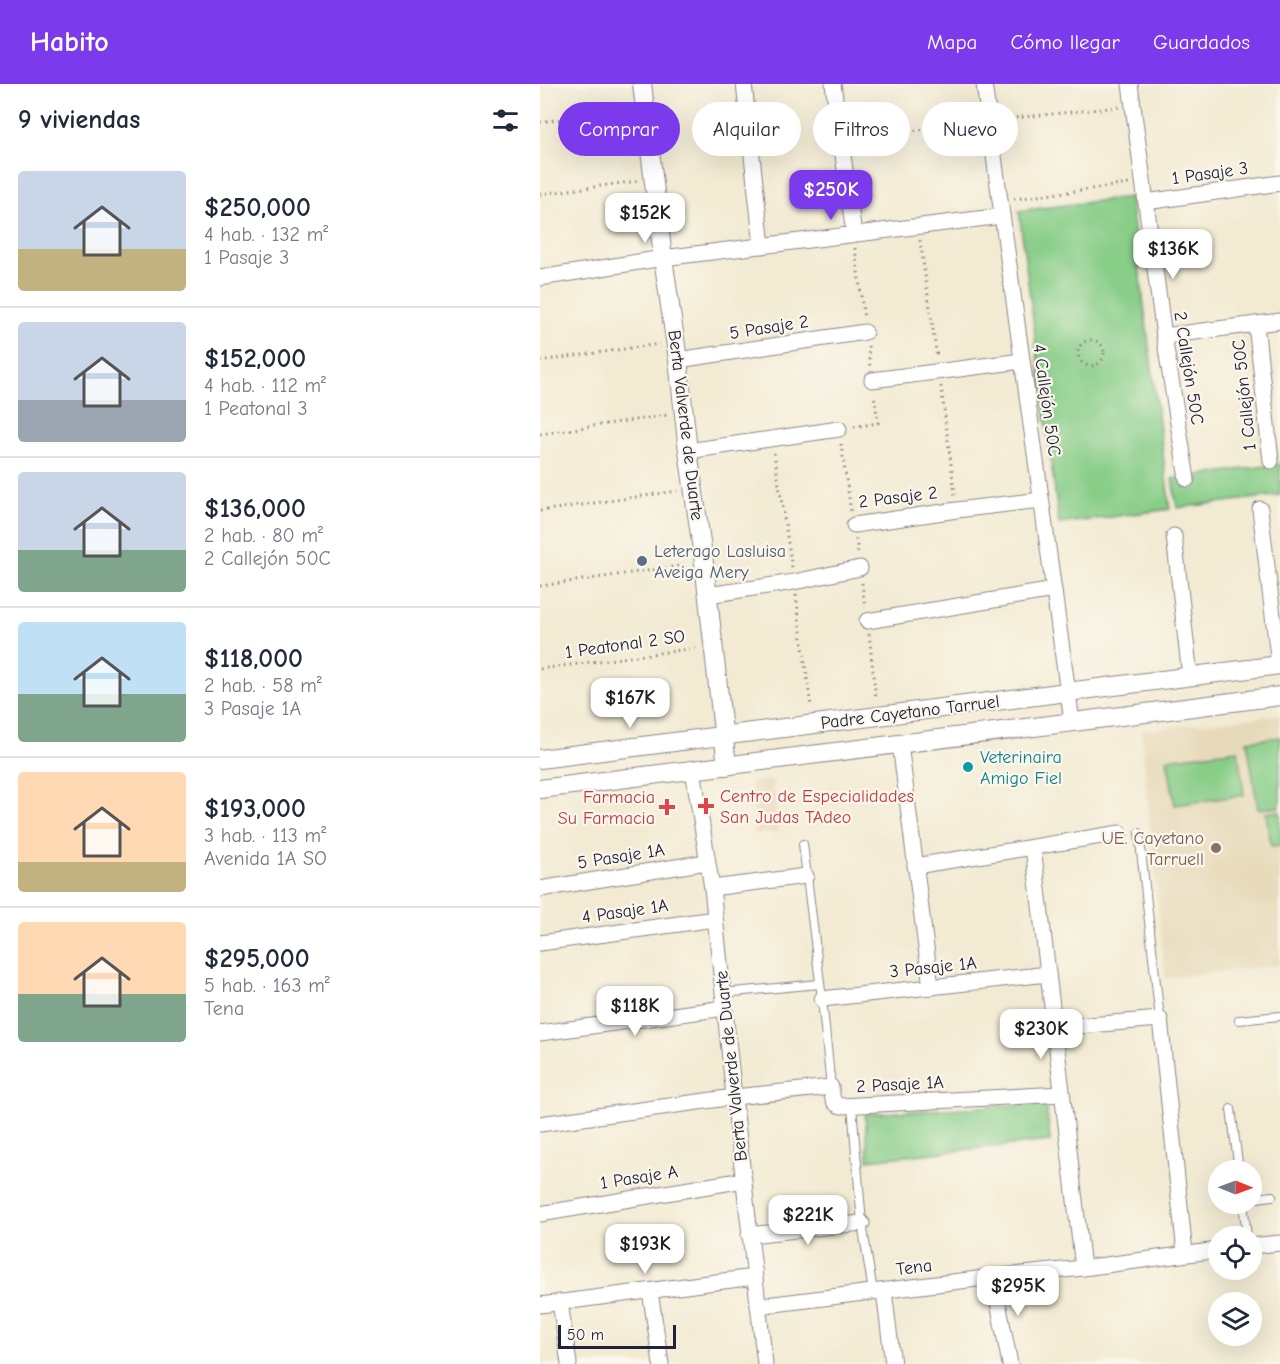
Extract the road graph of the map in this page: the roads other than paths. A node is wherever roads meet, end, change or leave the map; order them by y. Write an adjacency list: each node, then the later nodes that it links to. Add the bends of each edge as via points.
1 (642, 84): 11 (street, Berta Valverde de Duarte)
2 (744, 84): 10 (street)
3 (833, 84): 9 (street)
4 (984, 84): 8 (street, 4 Callejón 50C)
5 (1130, 84): 7 (street, 2 Callejón 50C)
6 (1280, 183): 7 (street, 1 Pasaje 3)
7 (1146, 202): 16 (street, 2 Callejón 50C)
8 (1001, 208): 9 (street); 18 (street, 4 Callejón 50C)
9 (854, 234): 10 (street)
10 (762, 246): 11 (street)
11 (663, 258): 12 (street); 17 (street, Berta Valverde de Duarte)
12 (540, 278)
13 (1280, 321): 14 (street)
14 (1256, 324): 16 (street); 22 (street, 1 Callejón 50C)
15 (865, 332): 17 (street, 5 Pasaje 2)
16 (1164, 336): 23 (street, 2 Callejón 50C)
17 (678, 360): 21 (street, Berta Valverde de Duarte)
18 (1022, 362): 19 (street); 24 (street, 4 Callejón 50C)
19 (872, 380)
20 (839, 429): 21 (street)
21 (688, 451): 30 (street, Berta Valverde de Duarte)
22 (1271, 461)
23 (1187, 479)
24 (1041, 500): 26 (street, 2 Pasaje 2); 29 (street, 4 Callejón 50C)
25 (1260, 508): 32 (street)
26 (854, 525)
27 (1174, 536): 33 (street)
28 (860, 568): 30 (street)
29 (1054, 590): 31 (street); 34 (street, 4 Callejón 50C)
30 (708, 595): 37 (street, Berta Valverde de Duarte)
31 (867, 621)
32 (1280, 665): 33 (street, Padre Cayetano Tarruel)
33 (1190, 676): 34 (street, Padre Cayetano Tarruel)
34 (1068, 692): 36 (street, 4 Callejón 50C); 37 (street, Padre Cayetano Tarruel)
35 (1280, 696): 36 (street, Padre Cayetano Tarruel)
36 (1072, 722): 38 (street, Padre Cayetano Tarruel)
37 (725, 736): 39 (street, Padre Cayetano Tarruel); 40 (street, Berta Valverde de Duarte)
38 (900, 744): 40 (street, Padre Cayetano Tarruel); 48 (street)
39 (540, 759)
40 (727, 766): 41 (street, Padre Cayetano Tarruel)
41 (693, 770): 42 (street, Padre Cayetano Tarruel); 47 (street, Berta Valverde de Duarte)
42 (540, 789)
43 (1120, 833): 46 (street)
44 (1139, 833): 59 (lane)
45 (803, 844): 49 (lane)
46 (1033, 847): 48 (street); 54 (street)
47 (707, 862): 50 (street, 5 Pasaje 1A); 51 (street, Berta Valverde de Duarte)
48 (915, 866): 55 (street)
49 (806, 876): 51 (street); 56 (lane)
50 (540, 888)
51 (712, 888): 52 (street, Berta Valverde de Duarte)
52 (715, 919): 53 (street, 4 Pasaje 1A); 57 (street, Berta Valverde de Duarte)
53 (540, 943)
54 (1048, 974): 55 (street, 3 Pasaje 1A); 61 (street)
55 (931, 987): 56 (street, 3 Pasaje 1A)
56 (820, 991): 57 (lane); 63 (lane)
57 (724, 1001): 62 (street); 65 (street, Berta Valverde de Duarte)
58 (1280, 1016): 60 (lane)
59 (1160, 1019): 61 (street); 79 (street)
60 (1239, 1020)
61 (1054, 1028): 64 (street)
62 (540, 1033)
63 (831, 1088): 65 (street, 2 Pasaje 1A); 66 (street, 2 Pasaje 1A, via 836,1105)
64 (1062, 1094): 66 (street, 2 Pasaje 1A); 80 (street)
65 (734, 1097): 68 (street, 2 Pasaje 1A); 70 (street, Berta Valverde de Duarte)
66 (852, 1106): 74 (lane)
67 (1231, 1109): 69 (lane)
68 (540, 1124)
69 (1238, 1160)
70 (744, 1180): 73 (street, 1 Pasaje A); 75 (street, Berta Valverde de Duarte)
71 (1272, 1196): 72 (lane)
72 (1262, 1197)
73 (540, 1214)
74 (862, 1224): 75 (street); 84 (lane)
75 (749, 1235): 81 (street, Berta Valverde de Duarte)
76 (1280, 1243): 77 (street)
77 (1262, 1245)
78 (1208, 1251): 79 (street, Tena)
79 (1185, 1254): 80 (street, Tena)
80 (1083, 1268): 82 (street, Tena)
81 (754, 1277): 83 (street); 87 (street, Berta Valverde de Duarte)
82 (993, 1277): 84 (street, Tena); 92 (street)
83 (650, 1291): 85 (street); 89 (street)
84 (878, 1291): 87 (street, Tena); 91 (street)
85 (560, 1302): 86 (street); 88 (street)
86 (540, 1305)
87 (758, 1306): 90 (street, Berta Valverde de Duarte)
88 (568, 1364)
89 (661, 1364)
90 (765, 1364)
91 (893, 1364)
92 (1010, 1364)

